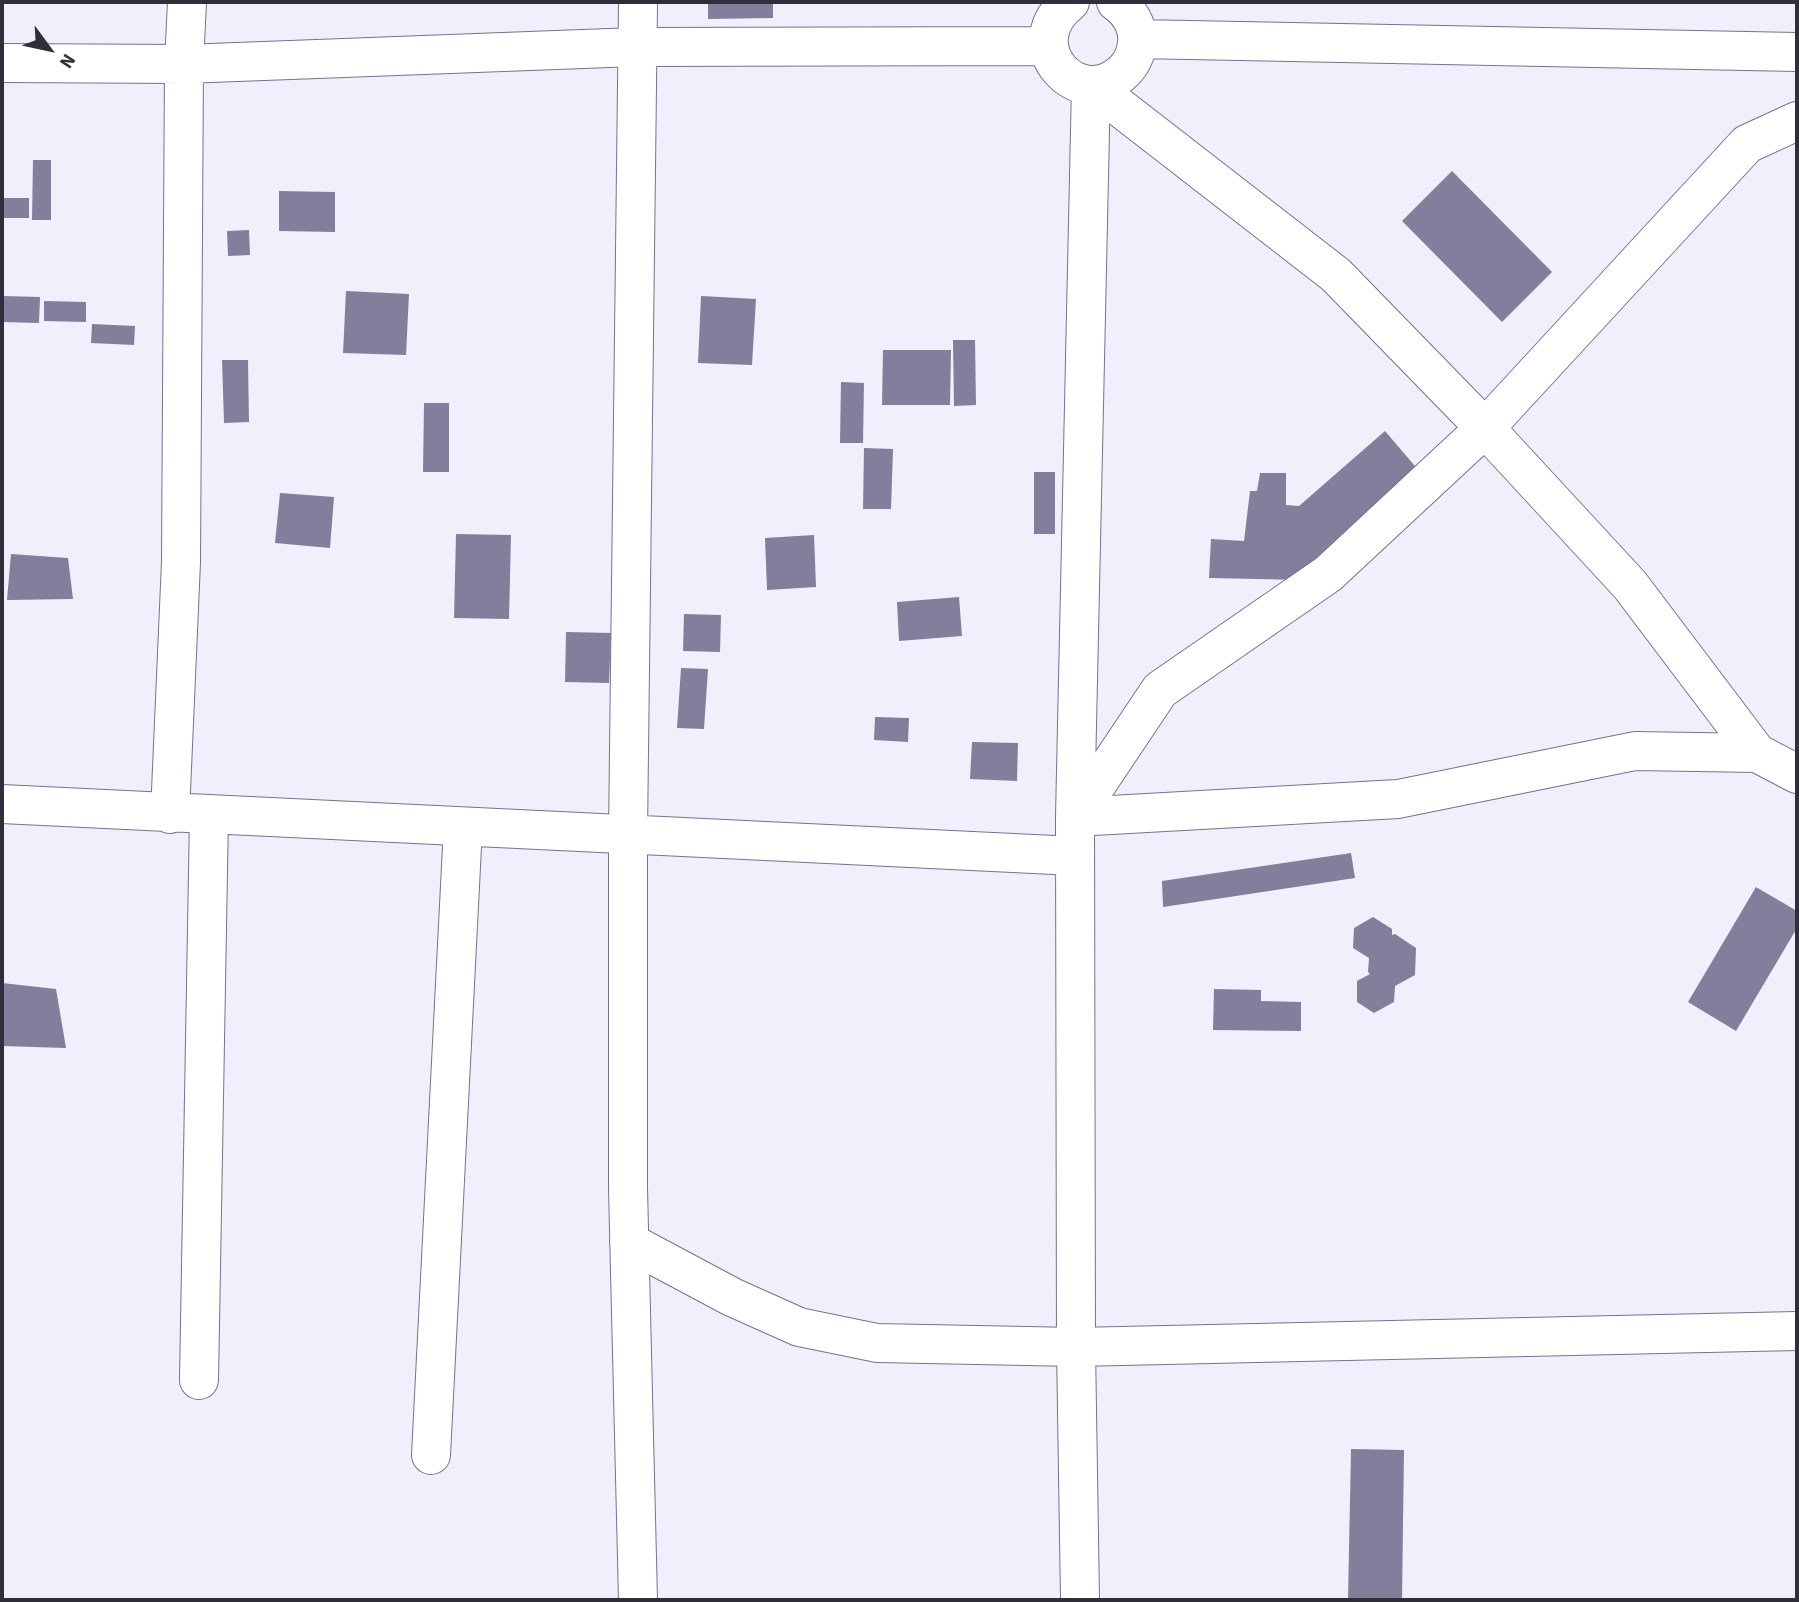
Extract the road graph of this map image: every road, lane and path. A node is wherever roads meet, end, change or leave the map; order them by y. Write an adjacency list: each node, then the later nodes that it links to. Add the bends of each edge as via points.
1 (187, 2): 10 (street)
2 (638, 2): 7 (street)
3 (1070, 2): 6 (street, via 1059,10 1050,27)
4 (1116, 2): 5 (street, via 1129,13)
5 (1138, 39): 8 (street); 11 (street, via 1136,53 1124,71 1105,83)
6 (1048, 46): 7 (street); 11 (street, via 1063,74)
7 (636, 47): 10 (street); 21 (street)
8 (1797, 52)
9 (2, 62): 10 (street)
10 (184, 64): 17 (street, via 181,562)
11 (1091, 85): 13 (street, via 1336,275); 19 (street)
12 (1797, 121): 13 (street, via 1747,144)
13 (1485, 428): 14 (street, via 1630,585); 19 (street, via 1328,574 1160,690)
14 (1757, 753): 15 (street); 19 (street, via 1635,751 1398,799)
15 (1797, 774)
16 (2, 804): 17 (street)
17 (170, 814): 18 (street)
18 (209, 815): 20 (street); 26 (street)
19 (1074, 817): 22 (street)
20 (463, 827): 21 (street); 27 (street)
21 (628, 834): 22 (street); 23 (street)
22 (1075, 856): 25 (street)
23 (629, 1242): 25 (street, via 799,1327 877,1343); 28 (street)
24 (1797, 1331): 25 (street)
25 (1076, 1347): 29 (street)
26 (199, 1380)
27 (431, 1455)
28 (638, 1600)
29 (1080, 1600)

